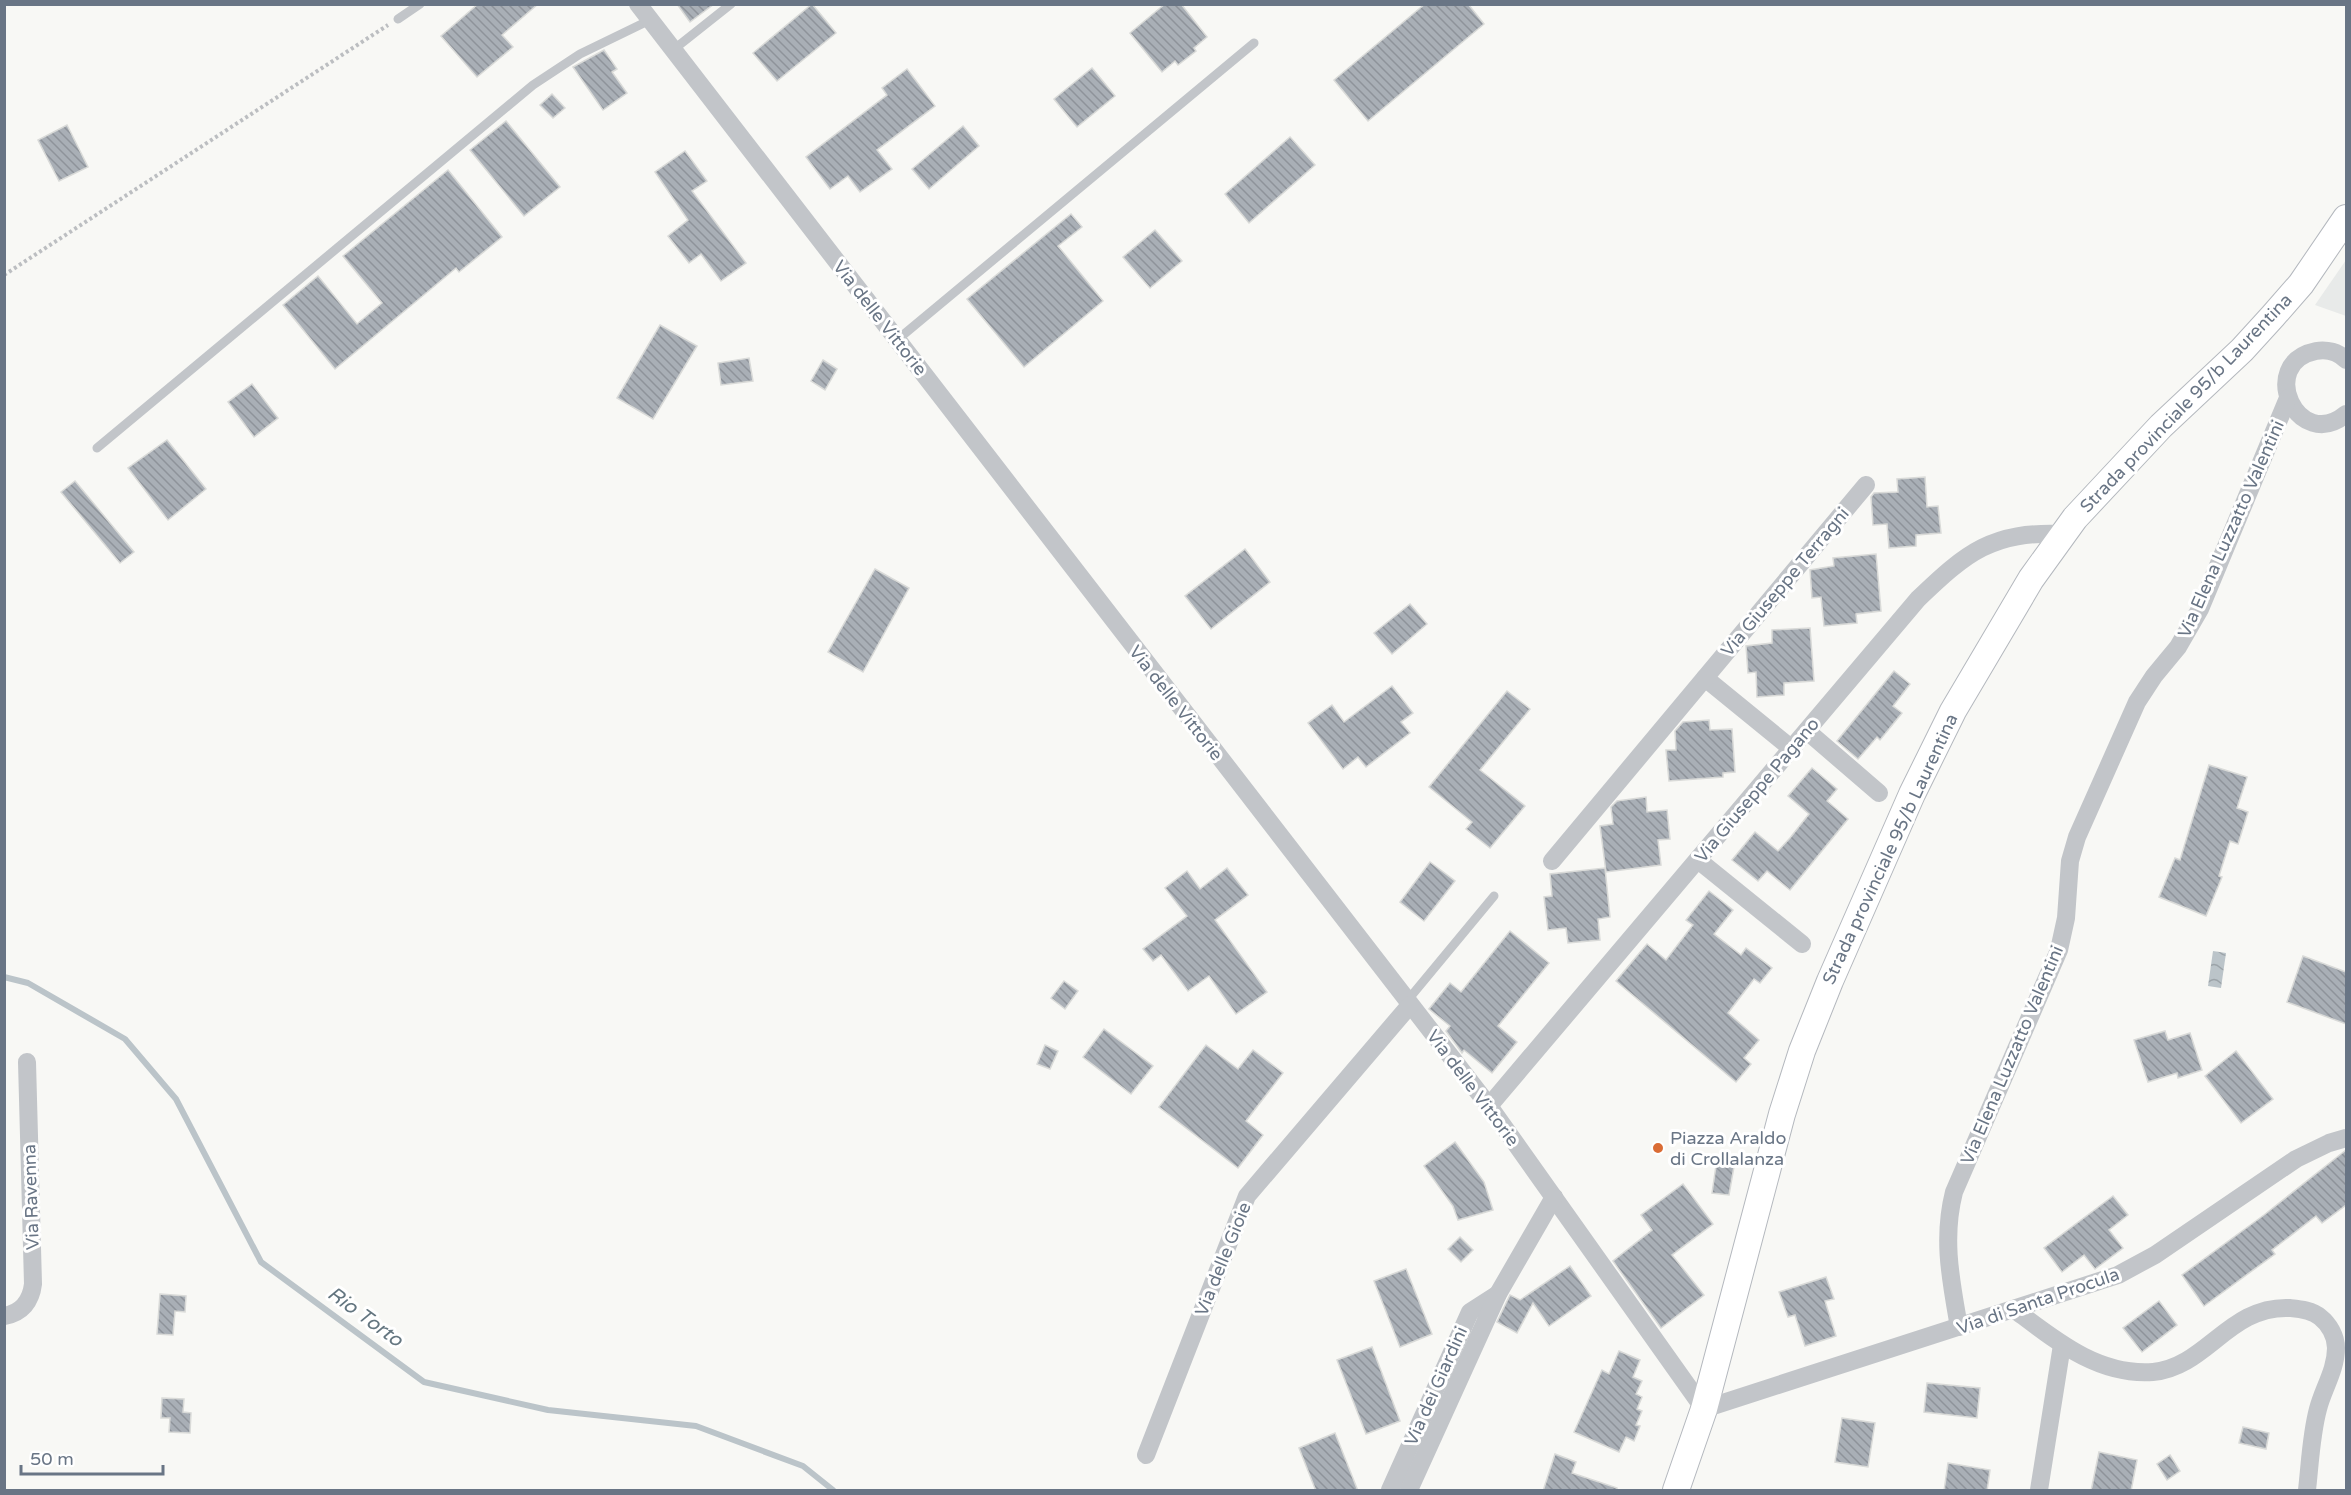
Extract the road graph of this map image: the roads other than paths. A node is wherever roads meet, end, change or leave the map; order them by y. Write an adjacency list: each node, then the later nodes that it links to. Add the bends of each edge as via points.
1 (420, 4): 4 (lane)
2 (638, 4): 5 (street, Via delle Vittorie)
3 (731, 4): 7 (lane)
4 (398, 18)
5 (650, 20): 7 (street, Via delle Vittorie); 13 (lane, via 580,54 533,85)
6 (1254, 43): 9 (lane)
7 (673, 50): 9 (street, Via delle Vittorie)
8 (2346, 218): 15 (main road, Strada provinciale 95/b Laurentina, via 2301,284 2273,316 2160,426)
9 (897, 340): 24 (street, Via delle Vittorie)
10 (2346, 360): 11 (street, Via Elena Luzzatto Valentini, via 2322,350 2300,358 2287,376)
11 (2288, 398): 12 (street, via 2301,417 2311,422 2334,422); 32 (street, Via Elena Luzzatto Valentini, via 2200,609 2178,647 2137,702 2075,844 2068,870 2066,918 2059,950 1953,1192 1947,1253)
12 (2346, 414)
13 (97, 448)
14 (1866, 485): 16 (street, Via Giuseppe Terragni)
15 (2063, 534): 17 (street, Via Giuseppe Pagano, via 2029,533 2000,539 1956,565 1918,599); 34 (main road, Strada provinciale 95/b Laurentina, via 2024,591 1940,736 1822,999 1782,1114)
16 (1705, 678): 18 (street); 21 (street, Via Giuseppe Terragni)
17 (1807, 731): 18 (street, Via Giuseppe Pagano); 19 (street)
18 (1792, 749): 20 (street, Via Giuseppe Pagano)
19 (1879, 793)
20 (1698, 860): 23 (street); 26 (street, Via Giuseppe Pagano)
21 (1552, 861)
22 (1494, 896): 24 (lane)
23 (1802, 944)
24 (1409, 1003): 26 (street, Via delle Vittorie); 35 (street, Via delle Gioie, via 1247,1196)
25 (27, 1062): 31 (street, Via Ravenna, via 33,1284 25,1306)
26 (1489, 1106): 28 (street, Via delle Vittorie)
27 (2346, 1138): 30 (street, Via di Santa Procula, via 2296,1160 2133,1268)
28 (1554, 1197): 29 (street, Via dei Giardini); 34 (street, Via delle Vittorie)
29 (1497, 1294): 36 (street, Via dei Giardini, via 1470,1311); 37 (street, Via dei Giardini)
30 (2015, 1310): 32 (street, Via di Santa Procula); 33 (street)
31 (4, 1316)
32 (1959, 1327): 34 (street, Via di Santa Procula)
33 (2062, 1345): 39 (street); 40 (street, via 2106,1366 2153,1372 2183,1362 2255,1313 2281,1308 2315,1314 2332,1332 2336,1348 2318,1411)
34 (1704, 1409): 38 (main road, Strada provinciale 95/b Laurentina)
35 (1146, 1455)
36 (1390, 1491)
37 (1409, 1491)
38 (1676, 1491)
39 (2039, 1491)
40 (2307, 1491)

